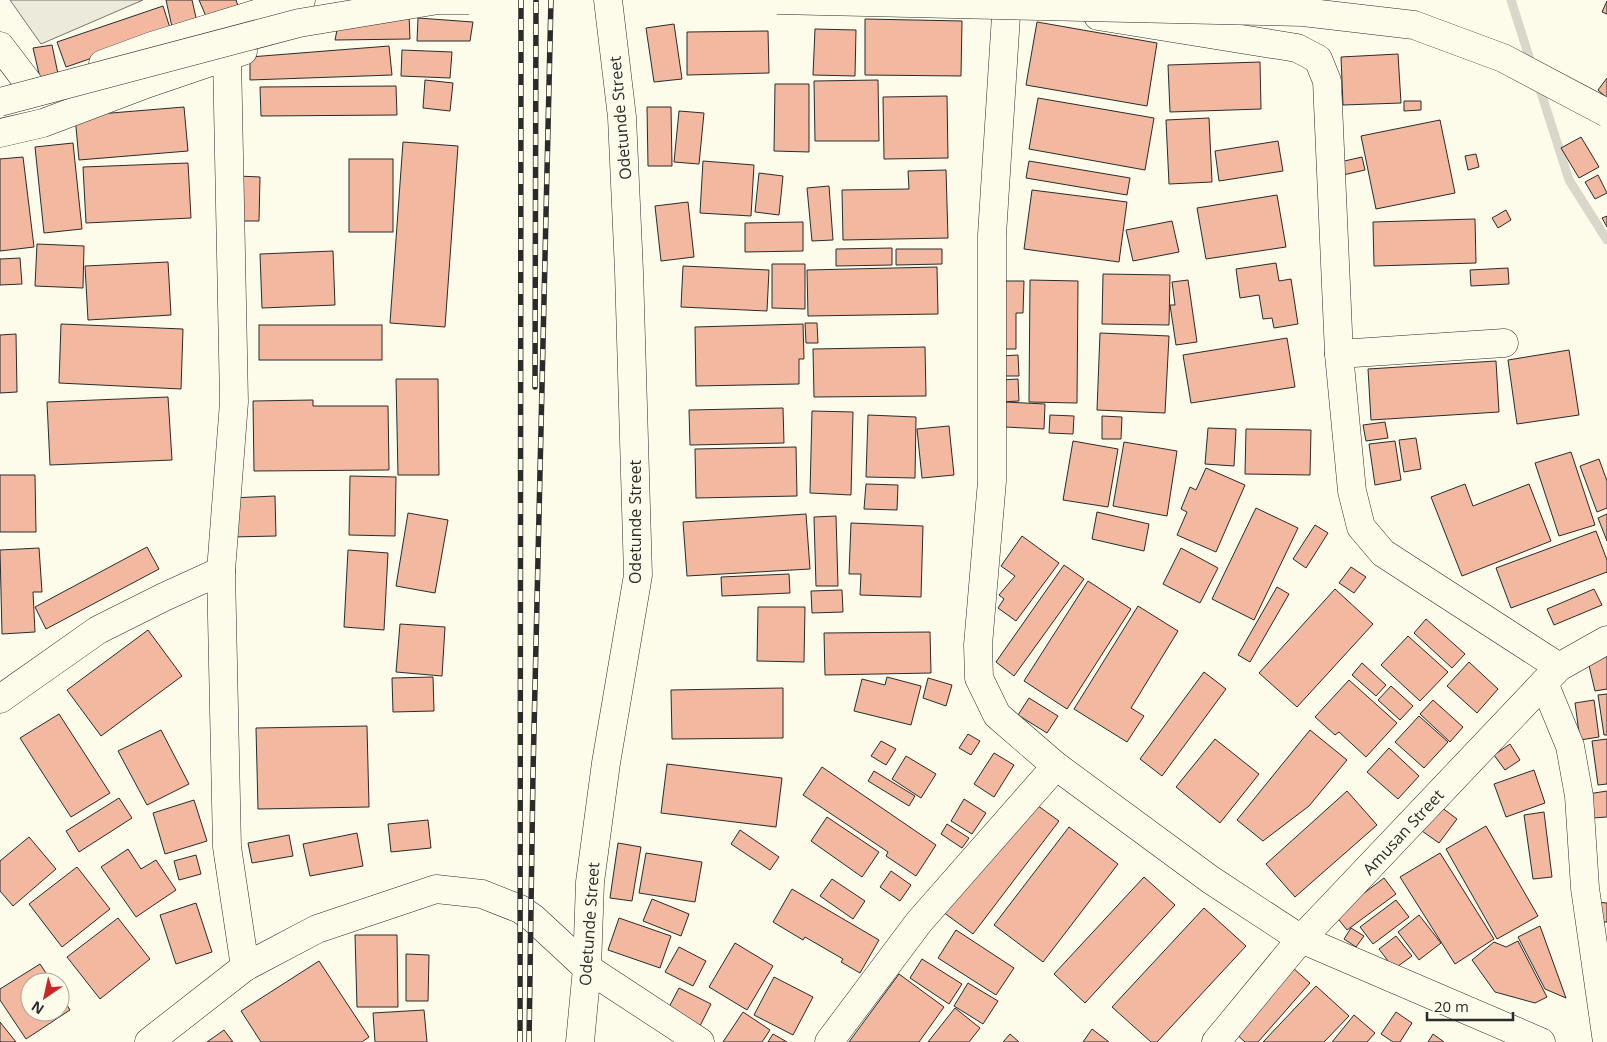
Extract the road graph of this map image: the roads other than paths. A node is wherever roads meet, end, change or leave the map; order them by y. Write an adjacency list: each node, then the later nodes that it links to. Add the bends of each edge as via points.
1 (301, 0): 9 (street, via 86,70)
2 (418, 0): 8 (street)
3 (469, 0): 11 (street, bridge, via 438,0 299,23)
4 (608, 0): 24 (street, Odetunde Street, via 622,117 638,575 604,773 590,882)
5 (777, 0): 12 (street, bridge, via 1303,12 1414,25 1503,58)
6 (1001, 1): 15 (street, via 1297,48 1318,59 1327,81); 20 (street, via 992,235 992,481 978,646 979,678 998,715)
7 (0, 46): 9 (street)
8 (227, 56): 13 (street, via 43,123); 16 (street, via 234,402)
9 (29, 84): 10 (street)
10 (0, 87)
11 (0, 102)
12 (1607, 113)
13 (0, 133)
14 (1504, 343): 15 (street)
15 (1339, 354): 18 (street, via 1352,492 1360,527 1383,553)
16 (221, 571): 19 (street, via 98,630); 23 (street, via 227,847)
17 (1607, 640): 18 (street, Amusan Street)
18 (1551, 675): 21 (street, via 1570,746); 22 (street, Amusan Street)
19 (0, 699)
20 (1056, 766): 22 (street, via 1211,880); 28 (street, via 919,922)
21 (1596, 888): 31 (street)
22 (1301, 940): 29 (street, Amusan Street); 30 (street)
23 (245, 966): 24 (street, via 317,929 436,889 482,894 520,909); 25 (street)
24 (587, 968): 26 (street, Odetunde Street); 27 (street)
25 (150, 1042)
26 (580, 1042)
27 (700, 1042)
28 (829, 1042)
29 (1216, 1042)
30 (1540, 1042)
31 (1607, 1042)

